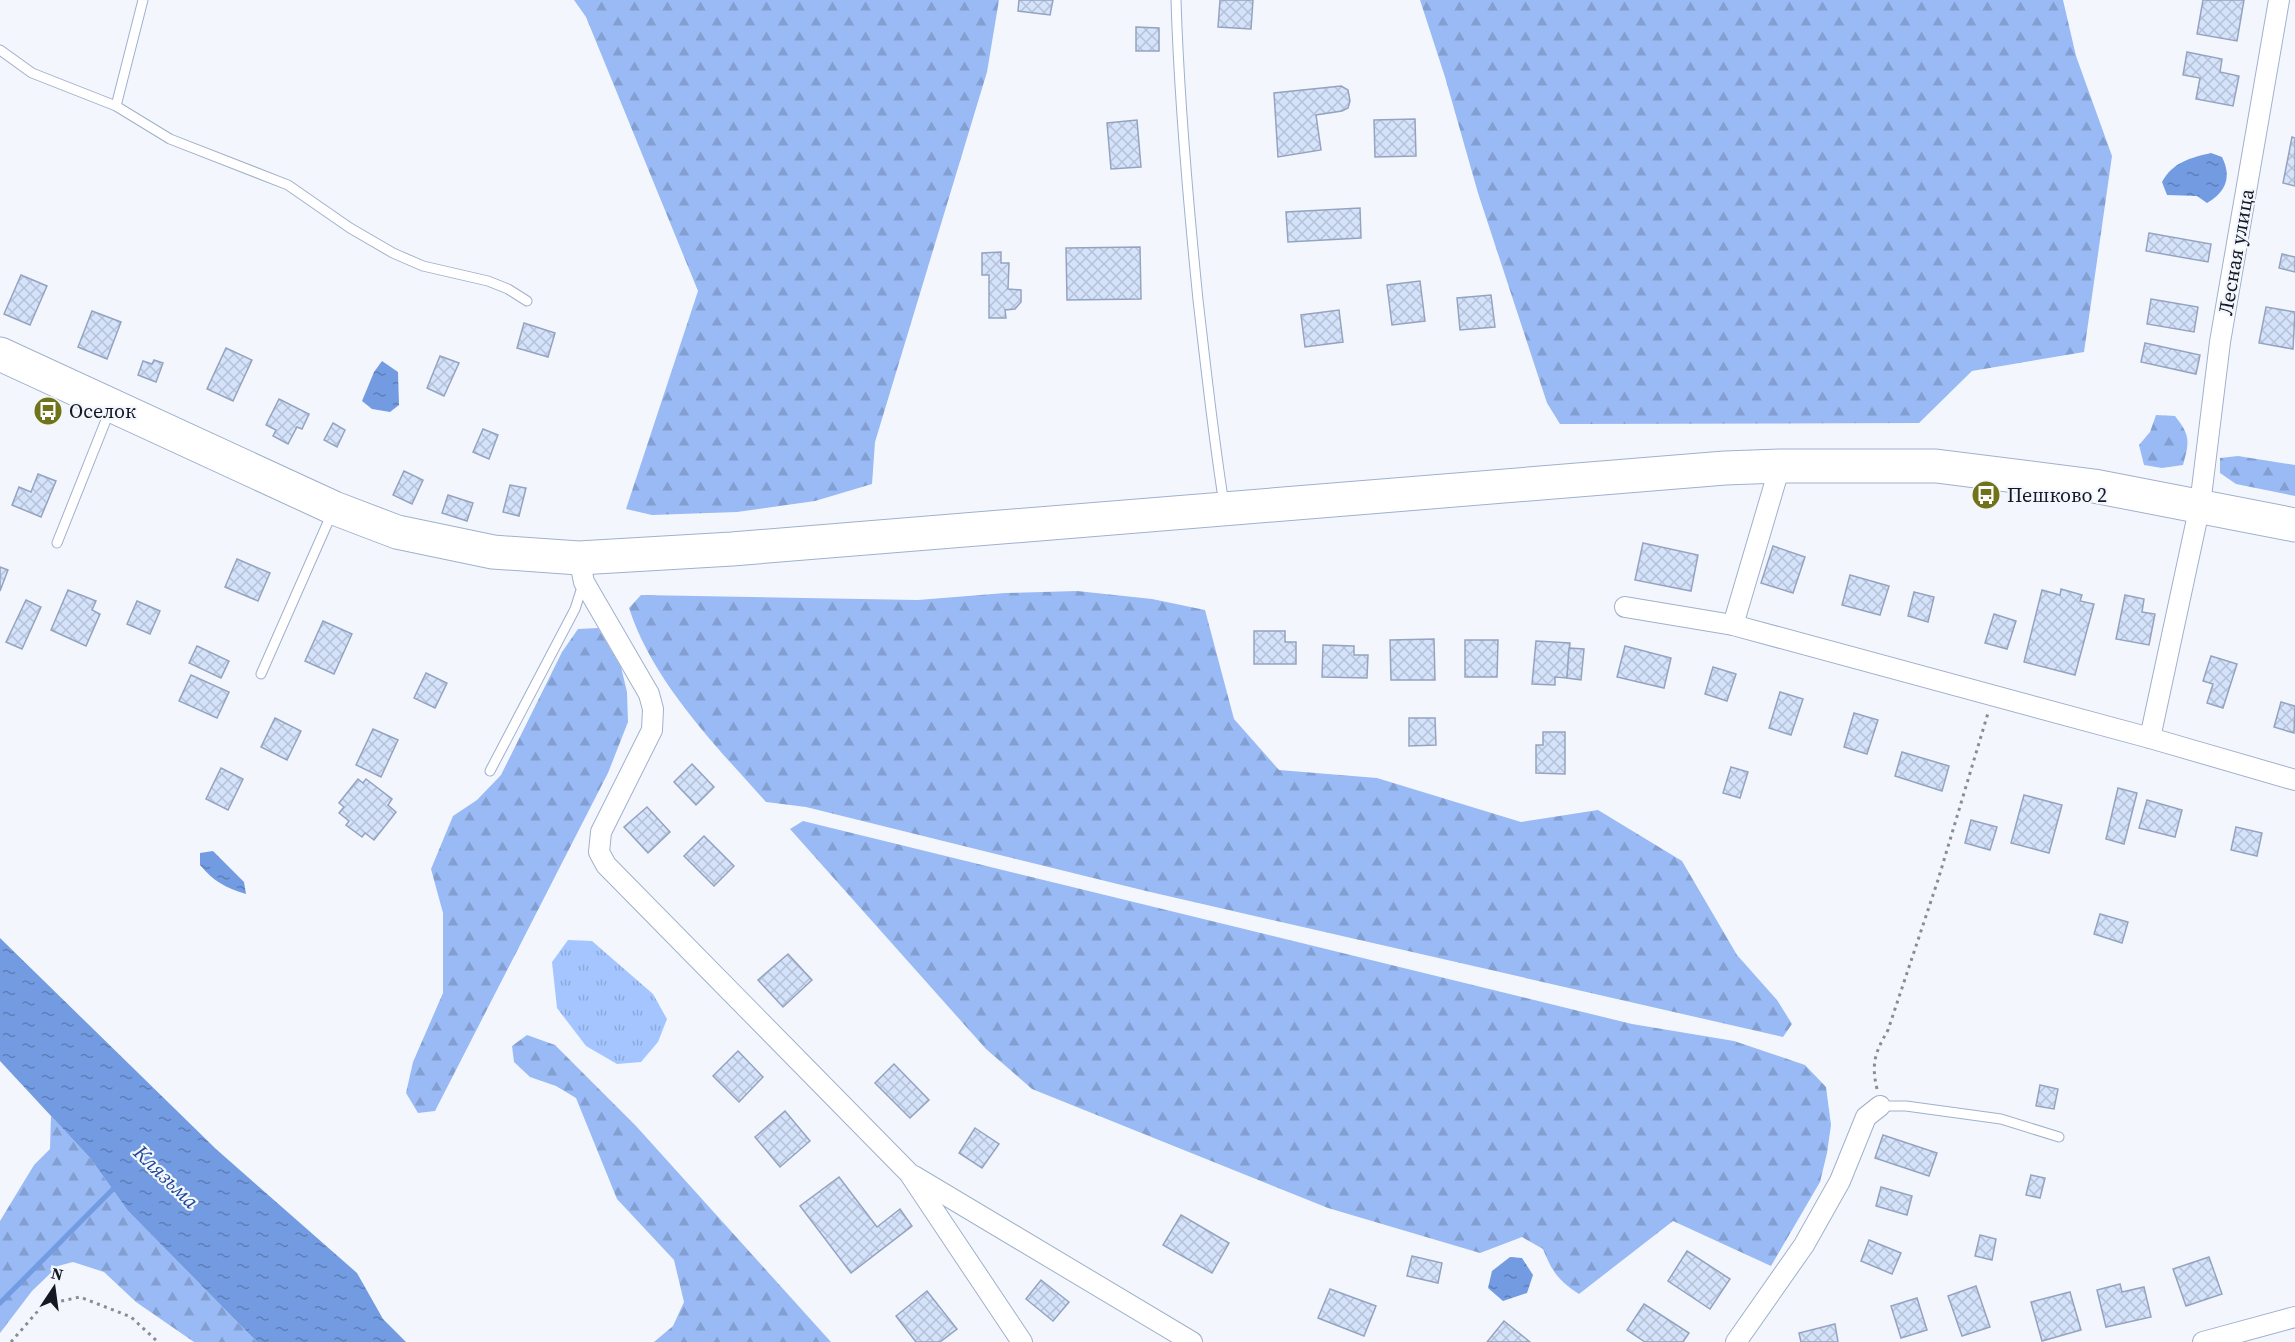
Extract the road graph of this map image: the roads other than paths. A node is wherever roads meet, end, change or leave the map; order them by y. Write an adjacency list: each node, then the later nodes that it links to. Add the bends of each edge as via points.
1 (143, 0): 5 (lane)
2 (1176, 0): 12 (lane, via 1188,208)
3 (2279, 0): 10 (street, Лесная улица, via 2220,342)
4 (0, 50): 5 (lane, via 32,73)
5 (116, 106): 6 (lane, via 170,138 288,185 393,253 423,266 488,281)
6 (527, 301)
7 (0, 354): 8 (highway)
8 (112, 405): 11 (highway); 14 (lane)
9 (1780, 466): 10 (highway, via 1936,466 2094,486); 12 (highway); 17 (street)
10 (2200, 505): 13 (highway); 19 (street, Лесная улица)
11 (334, 508): 15 (highway, via 397,532); 18 (lane)
12 (1224, 509): 15 (highway, via 744,549)
13 (2295, 525)
14 (57, 543)
15 (581, 570): 20 (lane, via 574,609); 24 (street, via 649,694 653,709 652,730 601,832 599,852 606,865)
16 (1625, 607): 17 (street)
17 (1733, 625): 19 (street)
18 (261, 674)
19 (2150, 738): 21 (street)
20 (490, 771)
21 (2295, 780)
22 (1880, 1106): 23 (lane, via 2001,1119); 28 (street, via 1866,1117 1840,1181 1804,1245)
23 (2059, 1137)
24 (909, 1173): 26 (street); 27 (street)
25 (2295, 1317): 29 (street)
26 (1022, 1342)
27 (1192, 1342)
28 (1736, 1342)
29 (2203, 1342)

